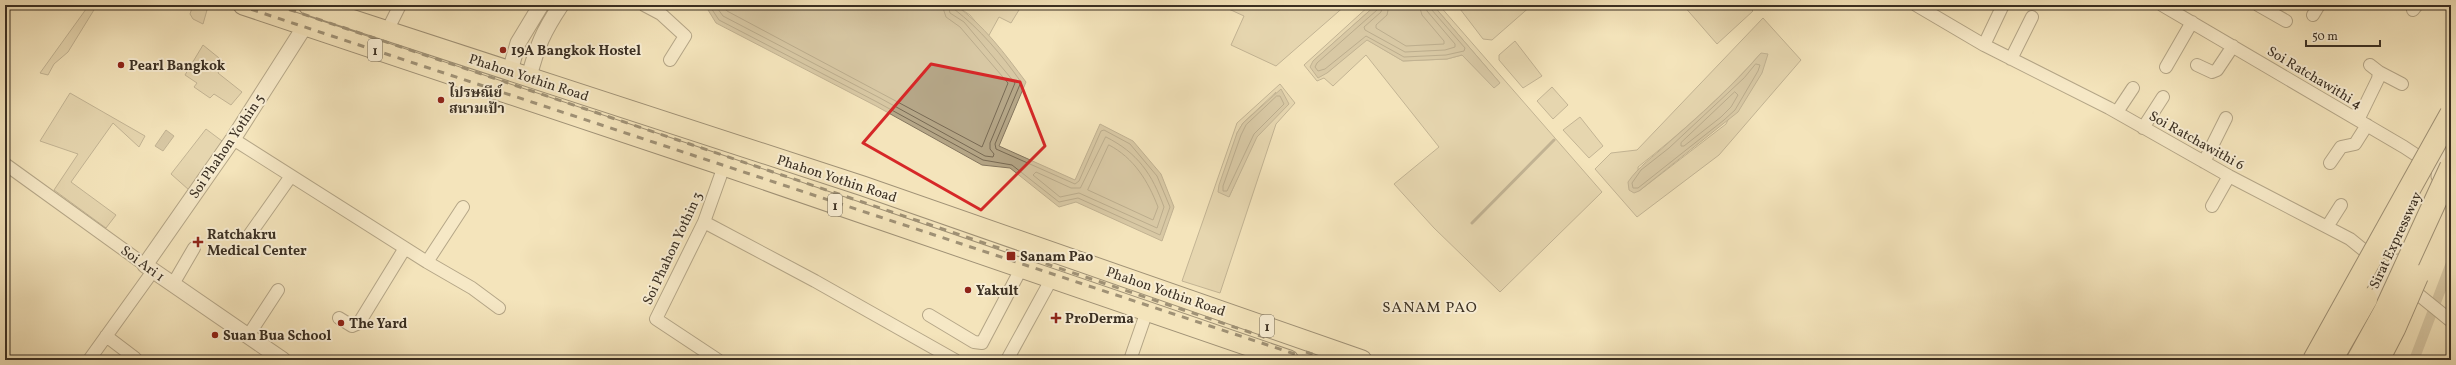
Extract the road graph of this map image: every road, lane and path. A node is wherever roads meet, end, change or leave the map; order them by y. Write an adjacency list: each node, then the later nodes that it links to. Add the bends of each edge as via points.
1 (243, 5): 15 (main road, Phahon Yothin Road / 1)
2 (400, 5): 16 (street)
3 (541, 5): 23 (street, via 518,43)
4 (561, 5): 24 (street, via 539,42)
5 (644, 5): 20 (street, via 661,14 685,36)
6 (1916, 5): 17 (street, Soi Ratchawithi 6)
7 (2002, 5): 17 (street)
8 (2162, 5): 11 (street, Soi Ratchawithi 4)
9 (2258, 5): 13 (street)
10 (310, 6): 15 (main road); 16 (main road, Phahon Yothin Road / 1)
11 (2181, 10): 14 (street, Soi Ratchawithi 4)
12 (2032, 17): 19 (street)
13 (2286, 21)
14 (2192, 22): 18 (street, Soi Ratchawithi 4); 22 (street)
15 (305, 26): 27 (main road, Phahon Yothin Road / 1); 34 (street, Soi Phahon Yothin 5)
16 (387, 31): 23 (main road, Phahon Yothin Road / 1)
17 (1984, 45): 19 (street, Soi Ratchawithi 6)
18 (2233, 46): 21 (street, via 2217,70 2212,72); 32 (street, Soi Ratchawithi 4)
19 (2011, 59): 29 (street, Soi Ratchawithi 6)
20 (670, 60)
21 (2197, 65)
22 (2166, 67)
23 (510, 71): 24 (main road, Phahon Yothin Road / 1); 27 (main road)
24 (529, 77): 35 (main road, Phahon Yothin Road / 1)
25 (2402, 84): 32 (street, via 2375,69 2378,80)
26 (2132, 88): 29 (street)
27 (507, 93): 40 (main road, Phahon Yothin Road / 1)
28 (2163, 97): 33 (street)
29 (2117, 112): 33 (street, Soi Ratchawithi 6)
30 (2451, 115): 76 (highway, bridge); 77 (highway, Sirat Expressway, bridge, via 2376,280)
31 (2226, 118): 37 (street)
32 (2362, 122): 38 (street, via 2355,144 2341,147); 41 (street, Soi Ratchawithi 4)
33 (2143, 128): 37 (street, Soi Ratchawithi 6)
34 (232, 139): 42 (street); 54 (street, Soi Phahon Yothin 5)
35 (731, 144): 40 (main road); 59 (main road, Phahon Yothin Road / 1, via 863,186)
36 (2451, 148): 41 (street)
37 (2204, 162): 43 (street, Soi Ratchawithi 6)
38 (2330, 163)
39 (5, 164): 54 (street, Soi Ari 1)
40 (724, 166): 47 (street, Soi Phahon Yothin 3); 53 (main road, Phahon Yothin Road / 1)
41 (2446, 175): 55 (street); 79 (highway, Sirat Expressway, bridge, via 2385,311); 80 (highway, bridge, via 2418,272)
42 (291, 176): 49 (street); 51 (street)
43 (2229, 176): 45 (street); 48 (street, Soi Ratchawithi 6)
44 (2341, 205): 48 (street)
45 (2212, 206)
46 (463, 207): 52 (street)
47 (704, 222): 70 (street, Soi Phahon Yothin 3, via 656,319); 71 (street)
48 (2327, 227): 55 (street, Soi Ratchawithi 6, via 2350,239)
49 (250, 234)
50 (194, 248): 57 (street)
51 (405, 248): 52 (street); 63 (street, via 359,323 352,326)
52 (427, 262): 60 (street, via 472,288)
53 (1022, 267): 56 (main road, Phahon Yothin Road / 1); 62 (street, via 982,343 974,342)
54 (149, 268): 57 (street, Soi Ari 1); 65 (street)
55 (2392, 271): 64 (street, Soi Ratchawithi 6); 78 (street)
56 (1052, 278): 61 (main road, Phahon Yothin Road / 1); 72 (street)
57 (173, 284): 66 (street, Soi Ari 1)
58 (278, 290): 66 (street)
59 (1171, 292): 61 (main road); 75 (main road, Phahon Yothin Road / 1)
60 (499, 308)
61 (1155, 313): 73 (street); 74 (main road, Phahon Yothin Road / 1)
62 (929, 314)
63 (339, 318)
64 (2451, 321)
65 (106, 336): 67 (street); 68 (street)
66 (248, 336): 69 (street, Soi Ari 1)
67 (135, 358)
68 (89, 360)
69 (283, 360)
70 (718, 360)
71 (954, 360)
72 (1007, 360)
73 (1130, 360)
74 (1289, 360)
75 (1362, 360)
76 (2314, 360)
77 (2331, 360)
78 (2341, 360)
79 (2358, 360)
80 (2378, 360)

